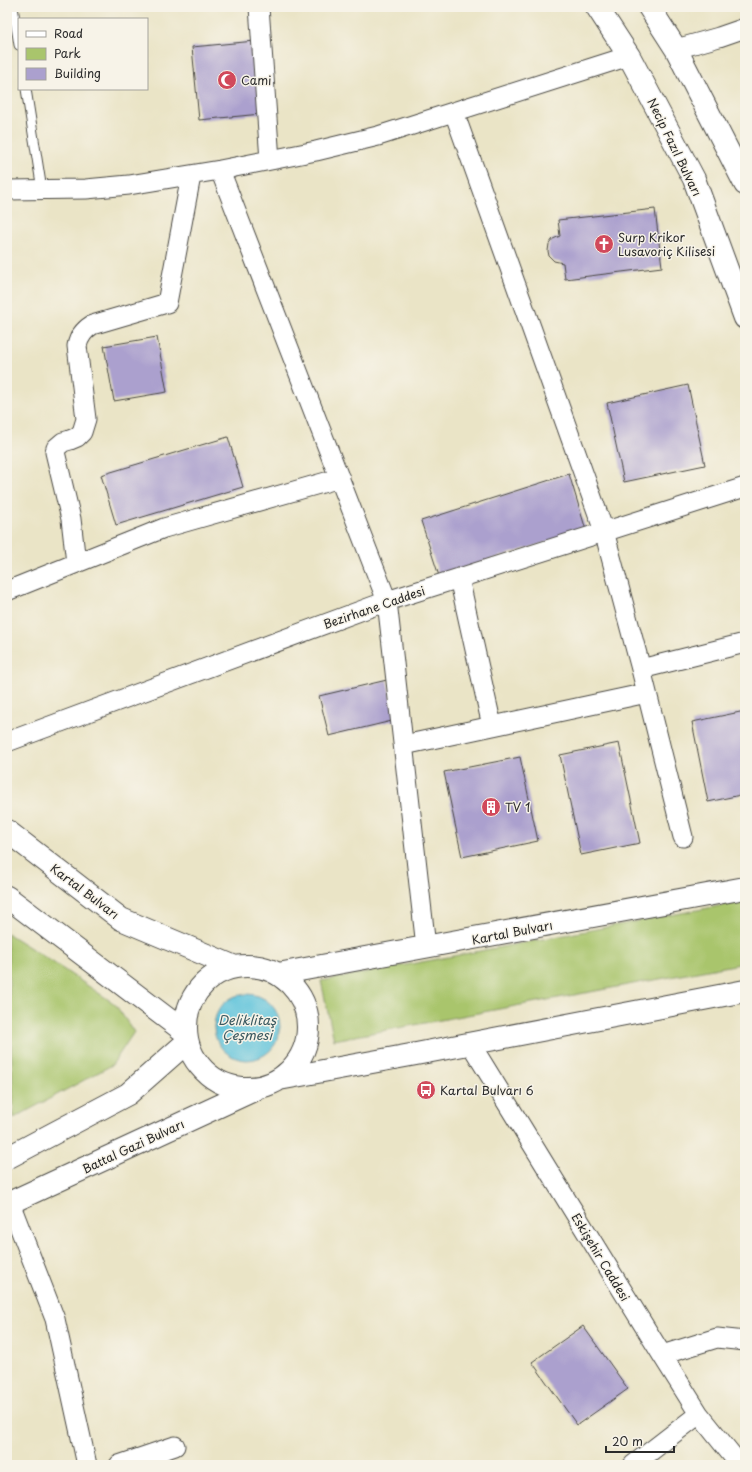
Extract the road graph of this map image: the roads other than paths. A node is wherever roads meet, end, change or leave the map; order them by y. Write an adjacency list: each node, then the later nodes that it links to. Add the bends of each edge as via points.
1 (13, 7): 6 (lane)
2 (259, 7): 11 (street)
3 (597, 7): 8 (main road, Necip Fazıl Bulvarı)
4 (649, 7): 7 (main road)
5 (745, 28): 7 (street)
6 (18, 38)
7 (676, 49): 14 (main road)
8 (629, 56): 10 (street); 17 (main road, Necip Fazıl Bulvarı, via 694,179)
9 (26, 90): 16 (lane)
10 (454, 112): 11 (street, via 378,136); 20 (street)
11 (270, 160): 12 (street)
12 (220, 170): 13 (street); 18 (street)
13 (191, 176): 16 (street, via 129,185); 21 (street, via 167,303 92,325 79,339 77,346 86,419 82,432 77,437 59,444 55,452 71,519)
14 (745, 184)
15 (7, 190): 16 (street)
16 (42, 190)
17 (745, 318)
18 (340, 478): 21 (street, via 164,528); 24 (street)
19 (745, 487): 20 (street, Bezirhane Caddesi)
20 (604, 531): 22 (street, Bezirhane Caddesi); 26 (street)
21 (76, 563): 23 (street)
22 (459, 578): 24 (street, Bezirhane Caddesi); 28 (street)
23 (7, 591)
24 (387, 601): 29 (street, Bezirhane Caddesi); 30 (street)
25 (745, 643): 26 (street)
26 (641, 669): 27 (street)
27 (647, 693): 28 (street); 32 (street)
28 (492, 726): 30 (street)
29 (7, 742)
30 (404, 745): 35 (street)
31 (7, 831): 36 (main road, Kartal Bulvarı, via 121,919)
32 (682, 837)
33 (745, 888): 35 (main road, Kartal Bulvarı)
34 (7, 897): 39 (main road)
35 (426, 947): 37 (main road, Kartal Bulvarı)
36 (235, 967): 37 (main road, via 264,968); 39 (main road, via 221,971 208,979 198,990 190,1002 186,1017)
37 (278, 974): 41 (main road, via 290,983 299,995 308,1023 303,1052 296,1064)
38 (745, 991): 40 (main road)
39 (186, 1037): 42 (main road, via 194,1059 216,1080 229,1086); 43 (main road, via 128,1094)
40 (470, 1043): 41 (main road); 46 (street, Eskişehir Caddesi)
41 (279, 1079): 42 (main road)
42 (258, 1087): 44 (main road, Battal Gazi Bulvarı)
43 (7, 1158)
44 (8, 1203): 49 (street, via 56,1319)
45 (745, 1341): 46 (street, via 717,1338)
46 (662, 1355): 47 (street, Eskişehir Caddesi)
47 (699, 1414): 51 (street); 52 (street, Eskişehir Caddesi)
48 (174, 1446): 50 (street)
49 (87, 1465)
50 (119, 1465)
51 (633, 1465)
52 (740, 1465)

